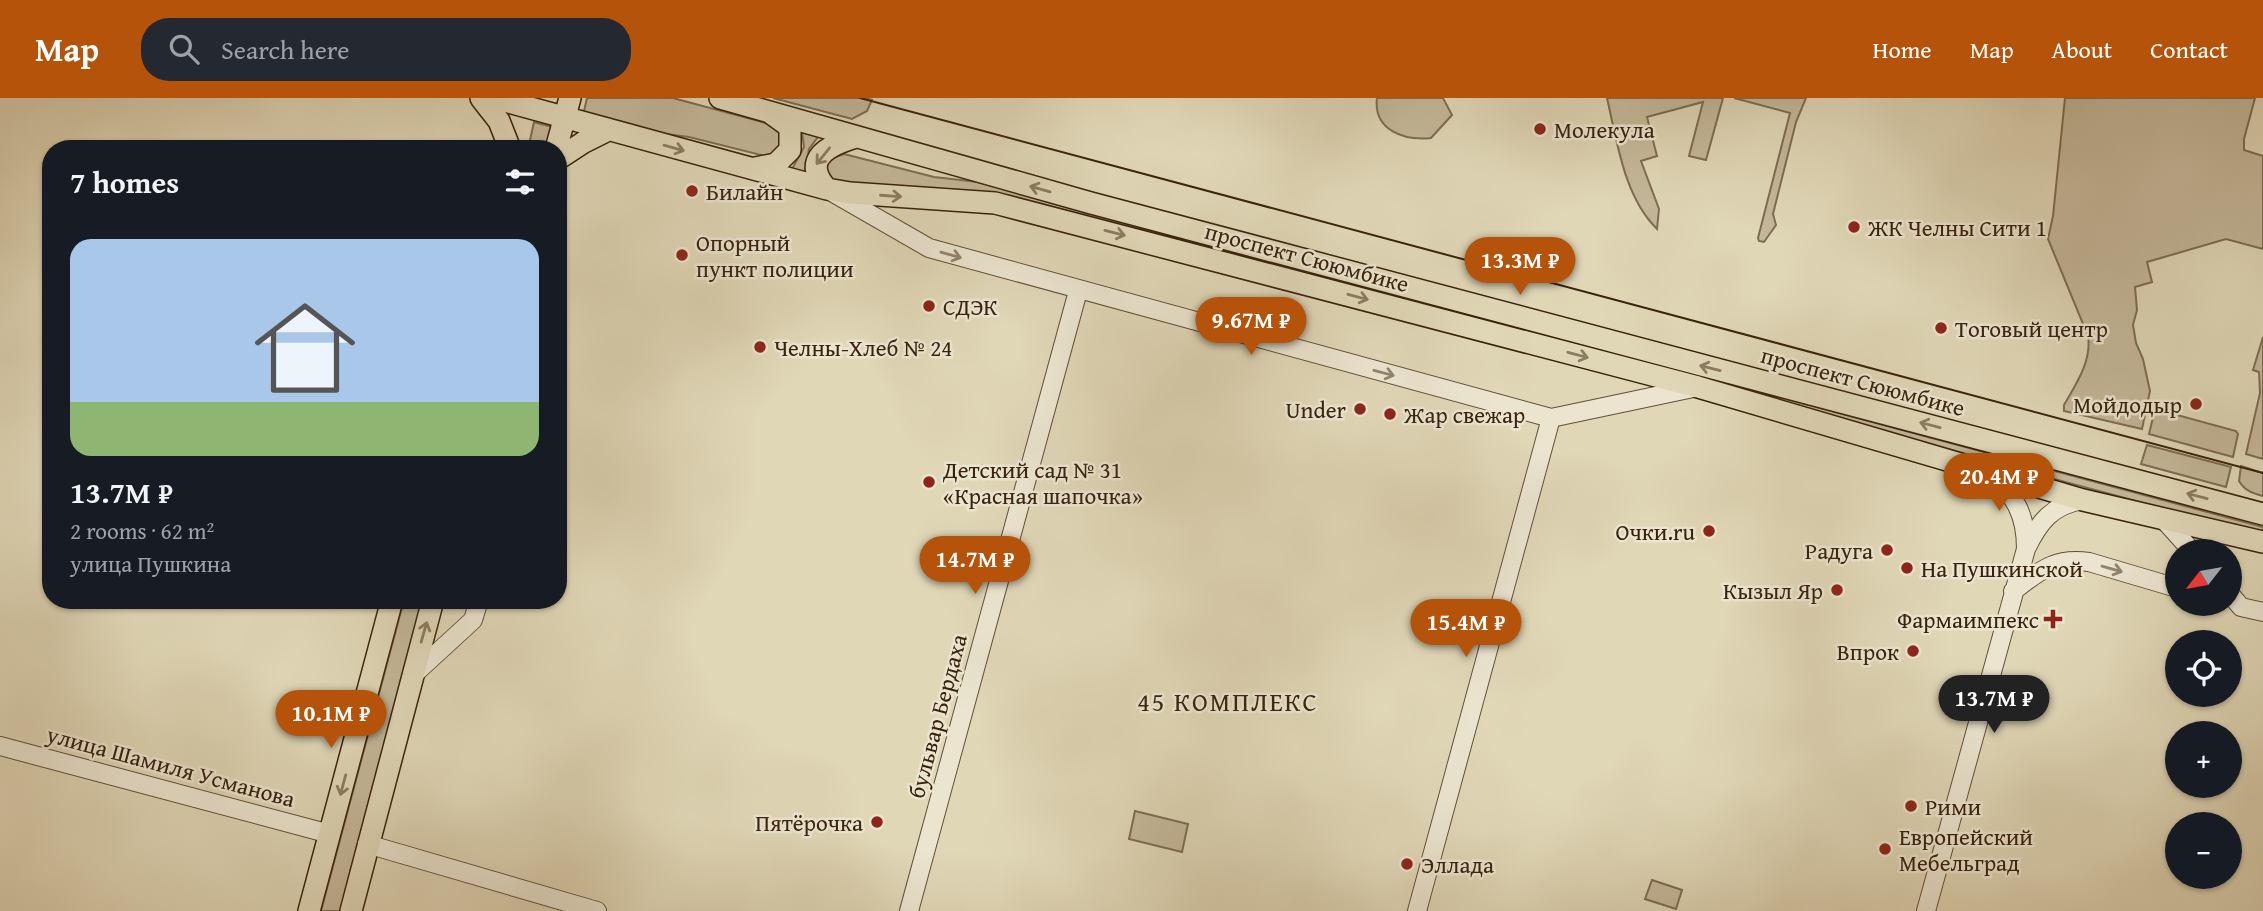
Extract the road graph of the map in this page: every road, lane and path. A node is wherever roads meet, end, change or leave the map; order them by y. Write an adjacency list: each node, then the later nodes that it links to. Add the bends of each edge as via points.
1 (481, 98): 9 (main road)
2 (494, 98): 4 (main road, проспект Сююмбике)
3 (720, 98): 6 (main road, проспект Сююмбике)
4 (525, 102): 5 (main road, проспект Сююмбике); 10 (main road)
5 (568, 108): 7 (main road, проспект Сююмбике); 11 (main road)
6 (768, 111): 8 (main road, проспект Сююмбике); 13 (main road, via 790,127 790,150 776,164)
7 (608, 130): 12 (main road); 13 (main road, проспект Сююмбике, one-way to 13)
8 (856, 137): 14 (main road, one-way to 14, via 824,150 817,160 817,178); 20 (main road, проспект Сююмбике, one-way to 8, via 1615,344)
9 (507, 140)
10 (514, 140)
11 (559, 140)
12 (567, 153)
13 (753, 169): 14 (main road, проспект Сююмбике)
14 (827, 189): 15 (street, one-way to 15, via 929,248); 16 (main road, проспект Сююмбике, one-way to 16, via 995,203)
15 (1079, 290): 17 (street, one-way to 17); 39 (street, бульвар Бердаха)
16 (1698, 387): 17 (street); 18 (main road, проспект Сююмбике)
17 (1551, 418): 40 (street)
18 (1989, 471): 19 (main road, проспект Сююмбике); 24 (street, via 2010,491 2023,518)
19 (2083, 500): 21 (main road, проспект Сююмбике); 24 (street, via 2067,502 2047,517)
20 (2263, 514)
21 (2164, 520): 22 (street); 23 (main road, проспект Сююмбике)
22 (2181, 539)
23 (2263, 542)
24 (2026, 549): 26 (street)
25 (2165, 584): 26 (street, one-way to 25, via 2046,566 2076,560)
26 (2014, 591): 41 (street)
27 (2242, 604): 31 (street)
28 (390, 609): 34 (main road, one-way to 34)
29 (430, 609): 32 (main road, one-way to 29)
30 (476, 609): 32 (street, via 473,620)
31 (2263, 612)
32 (412, 676): 35 (main road)
33 (0, 746): 34 (street, улица Шамиля Усманова)
34 (330, 834): 36 (main road)
35 (368, 844): 37 (main road); 38 (street)
36 (309, 911)
37 (351, 911)
38 (597, 911)
39 (909, 911)
40 (1417, 911)
41 (1926, 911)

